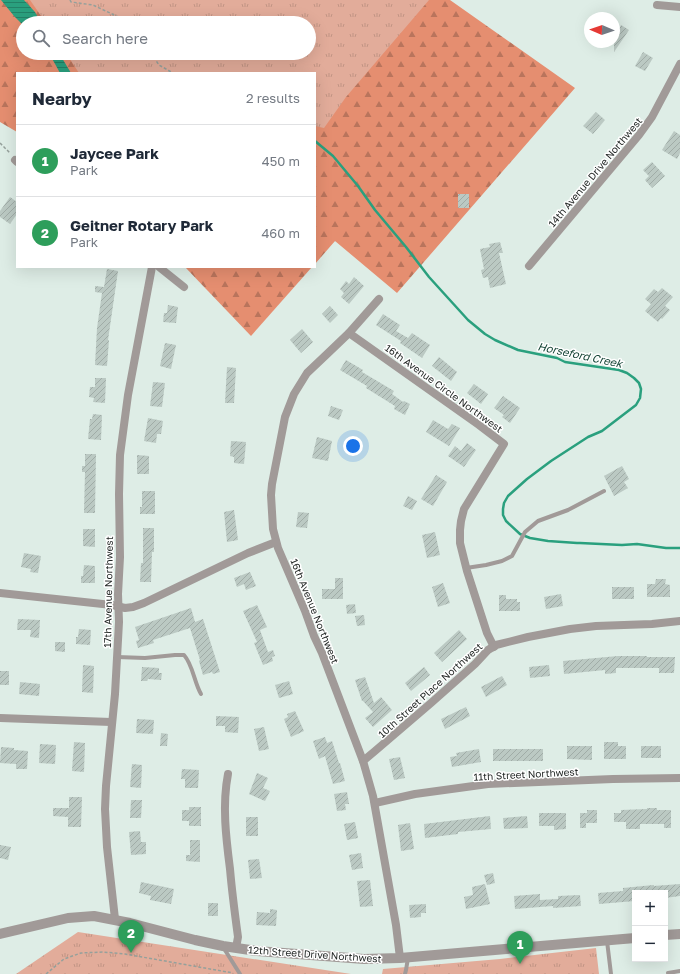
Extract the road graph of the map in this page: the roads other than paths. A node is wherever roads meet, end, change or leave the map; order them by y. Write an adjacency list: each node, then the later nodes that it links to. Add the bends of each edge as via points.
1 (657, 5): 2 (street)
2 (680, 7)
3 (680, 64): 4 (street, 14th Avenue Drive Northwest, via 652,118)
4 (529, 266)
5 (152, 268): 14 (street, 17th Avenue Northwest, via 128,395 120,454)
6 (160, 268): 7 (street)
7 (184, 287)
8 (379, 300): 9 (street, 16th Avenue Northwest)
9 (349, 333): 11 (street, 16th Avenue Northwest, via 307,373 294,394 285,417 271,495); 12 (street, 16th Avenue Circle Northwest, via 504,444 462,514 460,543)
10 (604, 491): 12 (lane, via 568,510 538,521 525,532 512,556 486,565)
11 (276, 542): 14 (street, via 144,603 125,608); 21 (street, 16th Avenue Northwest)
12 (466, 568): 16 (street, 16th Avenue Circle Northwest)
13 (0, 593): 14 (street)
14 (119, 606): 17 (street, 17th Avenue Northwest)
15 (680, 621): 16 (street, 10th Street Place Northwest, via 570,629)
16 (494, 647): 21 (street, 10th Street Place Northwest)
17 (117, 657): 18 (lane, via 184,655); 20 (street, 17th Avenue Northwest)
18 (201, 694)
19 (0, 718): 20 (street)
20 (111, 722): 25 (street, 17th Avenue Northwest, via 105,809)
21 (363, 761): 24 (street, 16th Avenue Northwest)
22 (228, 774): 32 (street, via 226,836 238,937)
23 (680, 778): 24 (street, 11th Street Northwest, via 488,784 414,794)
24 (375, 803): 33 (street, 16th Avenue Northwest)
25 (115, 919): 26 (street, 12th Street Drive Northwest, via 94,916 68,918); 31 (street, 12th Street Drive Northwest)
26 (0, 934)
27 (680, 934): 28 (street)
28 (668, 935)
29 (632, 938): 30 (street, 12th Street Drive Northwest)
30 (607, 940): 33 (street, 12th Street Drive Northwest); 38 (lane)
31 (223, 946): 32 (street, 12th Street Drive Northwest); 36 (lane)
32 (236, 948): 33 (street, 12th Street Drive Northwest, via 364,959)
33 (404, 958): 37 (lane)
34 (680, 971): 35 (lane)
35 (668, 973)
36 (238, 974)
37 (405, 974)
38 (611, 974)

